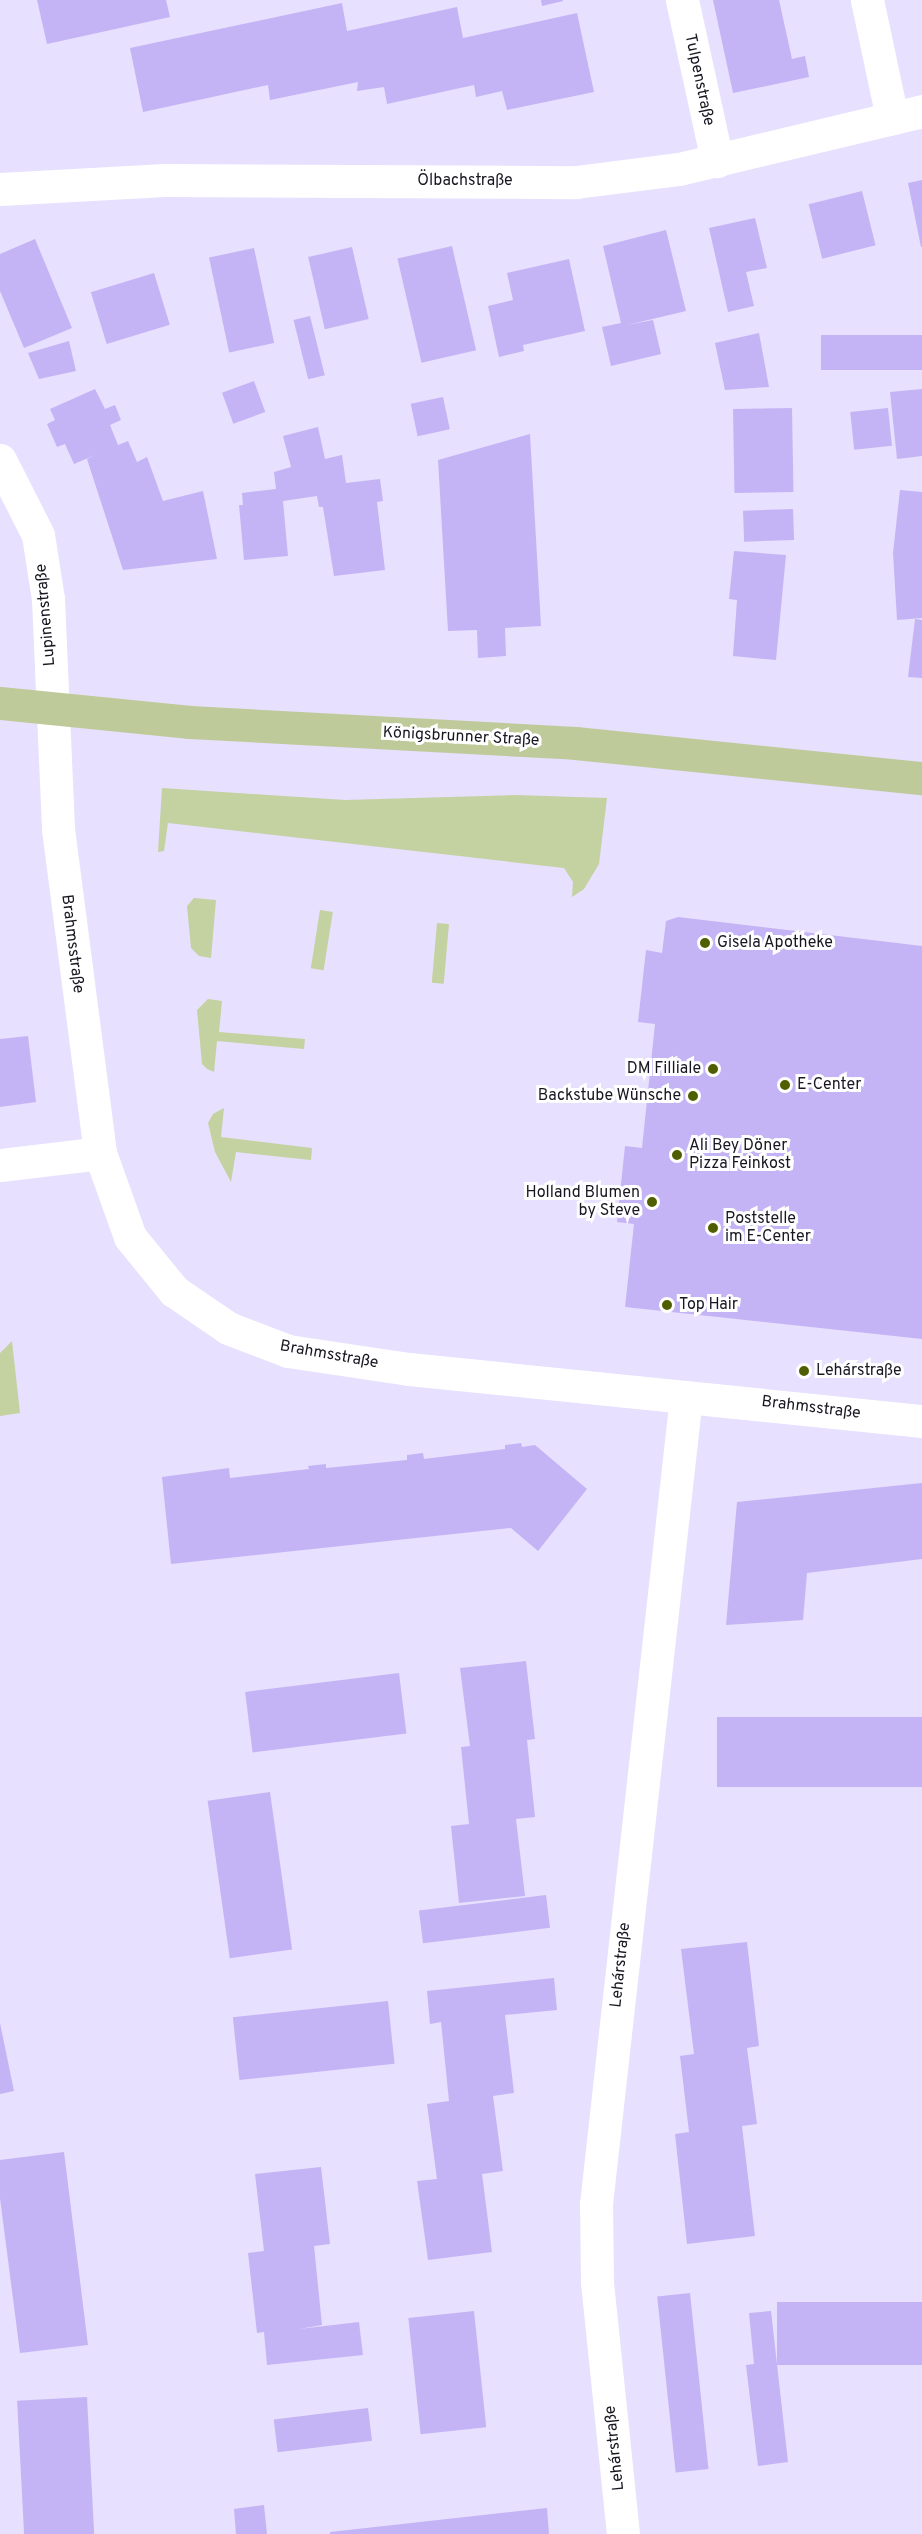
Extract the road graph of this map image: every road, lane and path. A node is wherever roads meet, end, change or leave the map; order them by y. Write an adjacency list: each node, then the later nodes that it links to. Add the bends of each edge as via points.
1 (681, 0): 4 (street, Tulpenstraße)
2 (867, 0): 3 (street)
3 (907, 115): 4 (street, Ölbachstraße)
4 (717, 161): 5 (street, Ölbachstraße, via 576,182 165,180)
5 (0, 189)
6 (0, 460): 8 (street, Lupinenstraße, via 38,535 48,599)
7 (0, 703): 8 (main road, Königsbrunner Straße)
8 (52, 708): 9 (main road, Königsbrunner Straße, via 207,723 575,743); 10 (street, Brahmsstraße, via 60,850)
9 (922, 778)
10 (100, 1153): 11 (street); 12 (street, Brahmsstraße, via 130,1237 174,1291 228,1328 288,1351 410,1369)
11 (0, 1165)
12 (686, 1396): 13 (street, Brahmsstraße); 14 (street, Lehárstraße, via 596,2204 597,2281)
13 (922, 1421)
14 (623, 2534)

